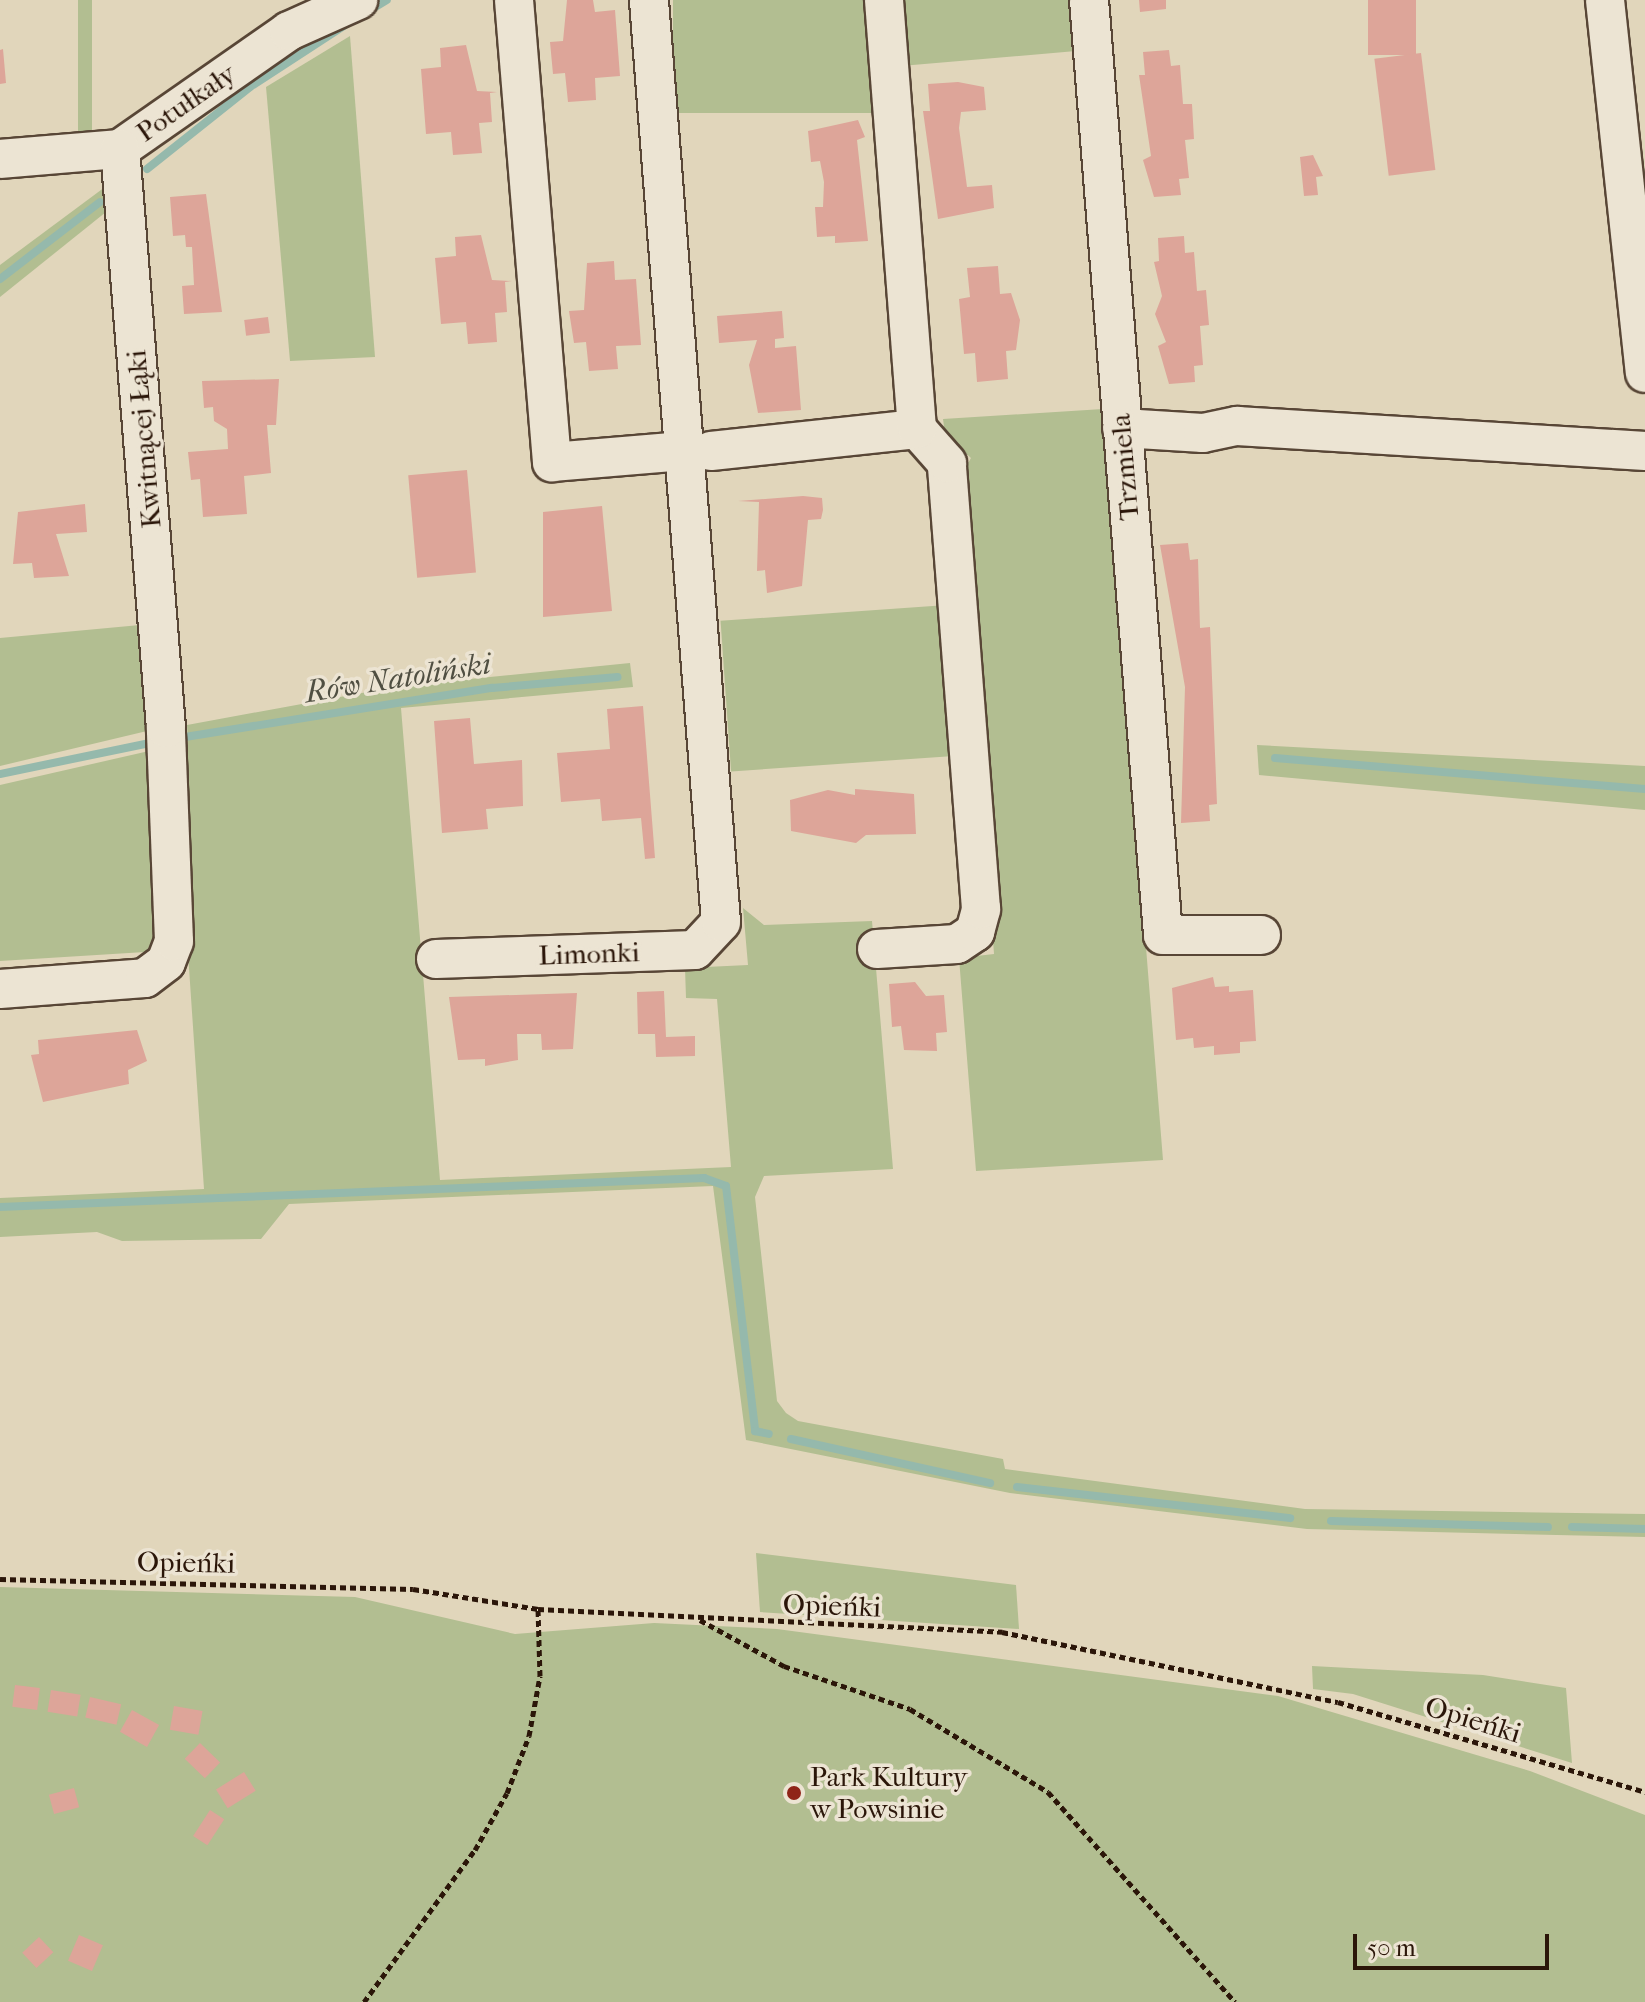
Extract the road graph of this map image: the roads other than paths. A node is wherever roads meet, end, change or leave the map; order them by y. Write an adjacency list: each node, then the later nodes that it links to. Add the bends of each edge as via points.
1 (358, 0): 7 (street, Potułkały, via 289,31)
2 (514, 0): 12 (street, via 552,462)
3 (649, 0): 12 (street)
4 (884, 0): 11 (street)
5 (1089, 0): 10 (street, Trzmiela)
6 (1605, 0): 9 (street)
7 (120, 149): 8 (street, Potułkały); 17 (street, Kwitnącej Łąki, via 166,728 166,956 129,981)
8 (0, 159)
9 (1645, 373)
10 (1122, 428): 13 (street, via 1203,433 1237,426); 14 (street, Trzmiela, via 1163,935)
11 (917, 429): 12 (street); 15 (street, via 947,463 981,909 975,932 957,944)
12 (697, 451): 16 (street, Limonki, via 722,914 715,936 695,950)
13 (1645, 451)
14 (1261, 935)
15 (877, 949)
16 (436, 959)
17 (0, 989)

